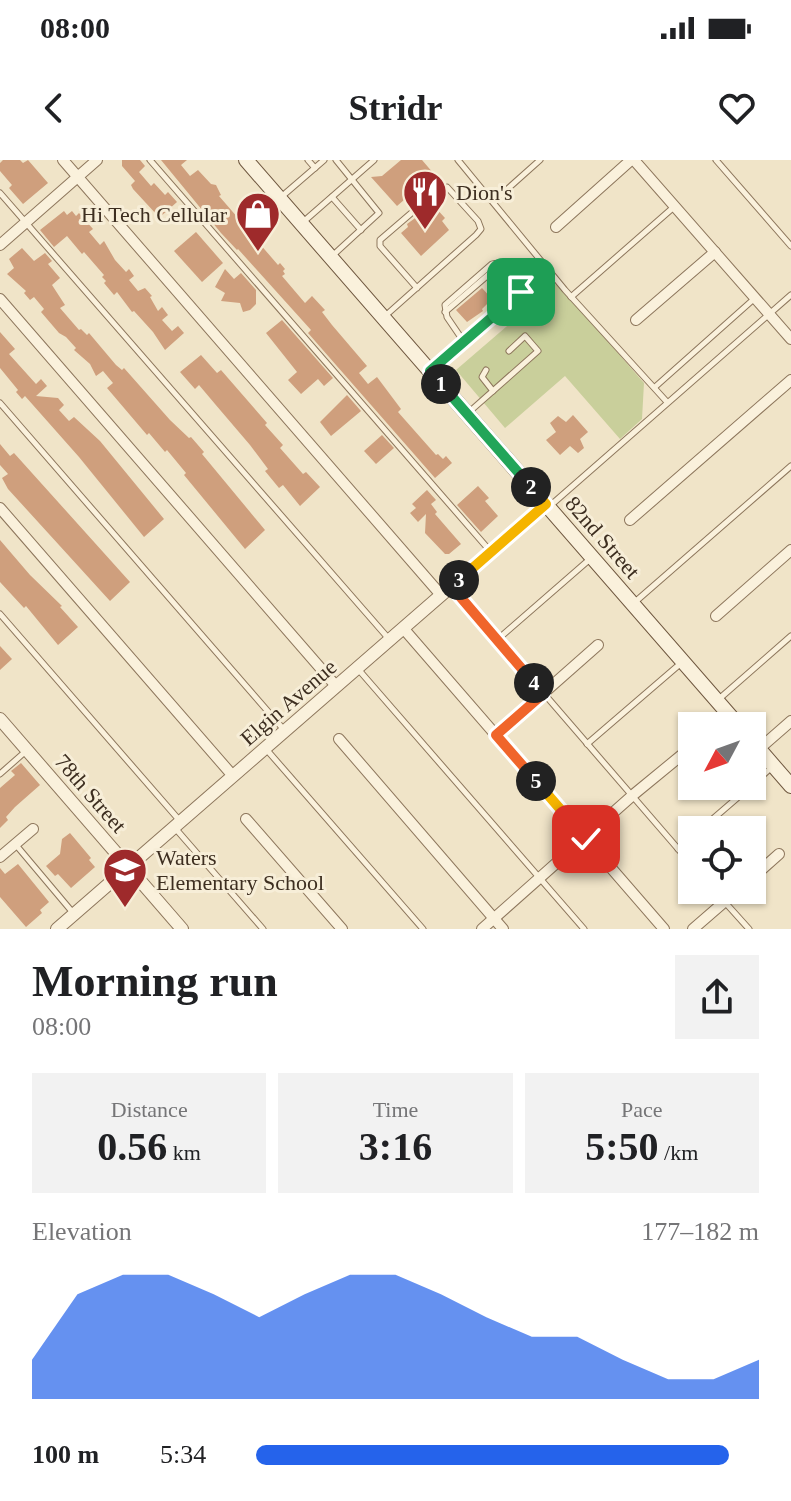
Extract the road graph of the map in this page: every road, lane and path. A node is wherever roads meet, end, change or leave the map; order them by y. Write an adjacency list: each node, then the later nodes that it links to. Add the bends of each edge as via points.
1 (63, 160): 14 (street)
2 (97, 160): 14 (street)
3 (150, 160): 53 (lane)
4 (246, 160): 18 (main road, 82nd Street)
5 (308, 160): 13 (lane)
6 (324, 160): 13 (lane)
7 (336, 160): 15 (lane)
8 (374, 160): 15 (lane)
9 (458, 160): 19 (lane)
10 (540, 160): 19 (lane)
11 (633, 160): 20 (street); 23 (street)
12 (716, 160): 26 (lane)
13 (315, 168): 18 (lane)
14 (78, 177): 21 (street); 55 (street)
15 (352, 179): 17 (lane); 24 (lane, via 379,213)
16 (0, 193): 21 (lane)
17 (332, 197): 22 (lane); 24 (lane)
18 (280, 199): 22 (main road, 82nd Street)
19 (494, 201): 31 (lane)
20 (675, 206): 27 (street); 31 (lane)
21 (26, 222): 25 (street); 61 (lane)
22 (301, 224): 28 (main road, 82nd Street)
23 (556, 227)
24 (361, 230): 28 (lane)
25 (0, 245)
26 (791, 246)
27 (715, 252): 32 (street); 36 (street)
28 (330, 257): 35 (main road, 82nd Street)
29 (417, 288): 29 (lane, via 481,229 447,187 379,243); 35 (lane)
30 (791, 295): 34 (lane)
31 (571, 297): 43 (lane)
32 (755, 298): 34 (street); 43 (lane)
33 (0, 299): 66 (street)
34 (770, 314): 37 (street); 45 (lane)
35 (383, 318): 41 (main road, 82nd Street)
36 (636, 320)
37 (791, 339)
38 (464, 342): 38 (lane, via 511,295 515,285 502,270 495,269 445,312); 41 (lane)
39 (509, 351): 44 (lane, via 525,336 538,351)
40 (486, 370): 44 (lane, via 482,377)
41 (430, 371): 47 (main road, 82nd Street)
42 (791, 380): 51 (street)
43 (655, 387): 45 (lane)
44 (493, 391): 47 (lane)
45 (667, 402): 49 (lane)
46 (0, 403): 72 (lane)
47 (467, 414): 49 (main road, 82nd Street)
48 (791, 466): 56 (lane)
49 (547, 506): 53 (street, Elgin Avenue); 54 (main road, 82nd Street)
50 (0, 508): 84 (street)
51 (630, 520)
52 (791, 550): 58 (street)
53 (491, 552): 55 (street, Elgin Avenue)
54 (592, 557): 56 (main road, 82nd Street); 62 (lane)
55 (446, 590): 59 (street, Elgin Avenue); 62 (lane)
56 (633, 605): 64 (main road, 82nd Street)
57 (0, 614): 90 (lane)
58 (716, 616)
59 (403, 628): 61 (street, Elgin Avenue); 73 (street)
60 (791, 636): 68 (lane)
61 (390, 640): 65 (street, Elgin Avenue)
62 (497, 640): 67 (lane)
63 (598, 645): 67 (street)
64 (682, 661): 68 (main road, 82nd Street); 76 (lane)
65 (357, 668): 66 (street, Elgin Avenue); 99 (lane)
66 (336, 686): 72 (street, Elgin Avenue)
67 (543, 694): 73 (street); 76 (lane)
68 (717, 701): 69 (main road, 82nd Street)
69 (727, 712)
70 (0, 719): 78 (street, 78th Street)
71 (791, 721): 74 (street)
72 (285, 731): 77 (street, Elgin Avenue)
73 (496, 735): 92 (street)
74 (766, 738)
75 (339, 739): 103 (street)
76 (587, 744): 86 (lane)
77 (265, 748): 84 (street, Elgin Avenue); 108 (lane)
78 (27, 751): 83 (lane); 98 (street, 78th Street)
79 (766, 757): 81 (main road)
80 (678, 758): 86 (street)
81 (774, 766): 82 (lane); 85 (main road)
82 (766, 773)
83 (0, 774)
84 (233, 776): 90 (street, Elgin Avenue)
85 (791, 786)
86 (633, 795): 92 (street); 94 (lane)
87 (734, 800): 88 (lane)
88 (716, 816)
89 (246, 819): 107 (street)
90 (178, 825): 98 (street, Elgin Avenue); 106 (lane)
91 (33, 829): 93 (street)
92 (586, 839): 99 (street); 112 (street)
93 (15, 844): 96 (street); 102 (lane)
94 (678, 849)
95 (779, 854): 97 (street)
96 (0, 857)
97 (766, 866)
98 (128, 867): 102 (street, Elgin Avenue); 105 (street, 78th Street)
99 (540, 879): 103 (street); 111 (lane)
100 (722, 904): 113 (street)
101 (726, 904): 114 (lane)
102 (74, 914): 104 (street, Elgin Avenue)
103 (494, 919): 109 (street); 110 (street)
104 (57, 929)
105 (182, 929)
106 (263, 929)
107 (342, 929)
108 (423, 929)
109 (482, 929)
110 (503, 929)
111 (584, 929)
112 (664, 929)
113 (693, 929)
114 (749, 929)

